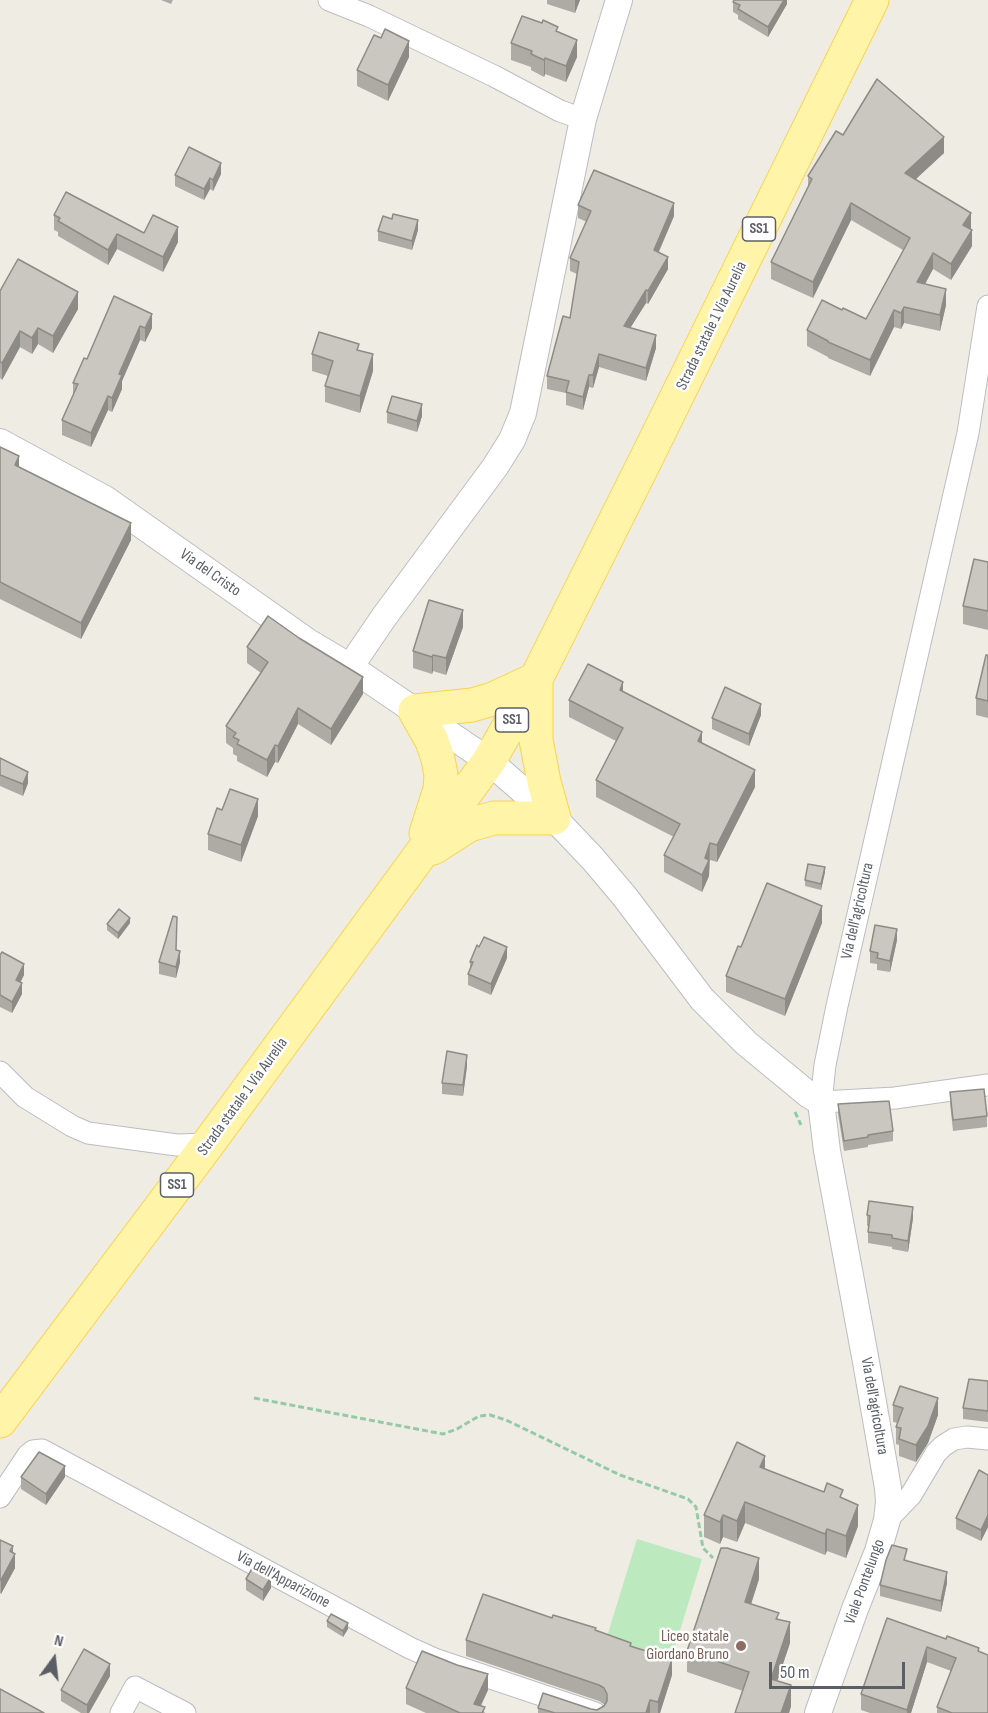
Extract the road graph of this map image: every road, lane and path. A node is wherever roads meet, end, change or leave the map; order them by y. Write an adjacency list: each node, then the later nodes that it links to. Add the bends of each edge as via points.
1 (329, 0): 4 (street)
2 (619, 0): 4 (street)
3 (872, 0): 10 (main road, Strada statale 1 Via Aurelia / SS1)
4 (584, 119): 9 (street, via 523,413 512,440)
5 (988, 306): 7 (street, Via dell'agricoltura)
6 (988, 411): 7 (street)
7 (968, 433): 17 (street, Via dell'agricoltura, via 837,1006)
8 (0, 442): 9 (street, Via del Cristo, via 105,499 308,642)
9 (350, 667): 11 (street, Via del Cristo)
10 (536, 679): 11 (main road, via 472,705); 12 (main road, SS1); 13 (main road, via 536,740)
11 (415, 711): 12 (street, Via del Cristo); 14 (main road, via 432,741 441,774)
12 (489, 761): 13 (street, Via del Cristo); 14 (main road, SS1)
13 (554, 819): 14 (main road, via 494,819 469,825); 17 (street, Via del Cristo, via 625,897 702,999 746,1043)
14 (419, 857): 18 (main road, Strada statale 1 Via Aurelia / SS1)
15 (0, 1072): 18 (street, via 26,1097 88,1133)
16 (988, 1085): 17 (street, via 895,1098)
17 (821, 1102): 23 (street, Via dell'agricoltura, via 826,1150 888,1488)
18 (208, 1144): 20 (main road, Strada statale 1 Via Aurelia / SS1)
19 (254, 1398): 24 (path, via 443,1434 479,1416 506,1420 620,1475 688,1499 696,1507 703,1548)
20 (0, 1421)
21 (988, 1439): 23 (street, via 954,1439 943,1446 911,1495)
22 (0, 1497): 27 (street, Via dell'Apparizione, via 28,1455 42,1450 410,1648)
23 (887, 1520): 28 (street, Viale Pontelungo)
24 (713, 1558)
25 (121, 1713): 26 (street, via 135,1687)
26 (185, 1713)
27 (595, 1713)
28 (819, 1713)

